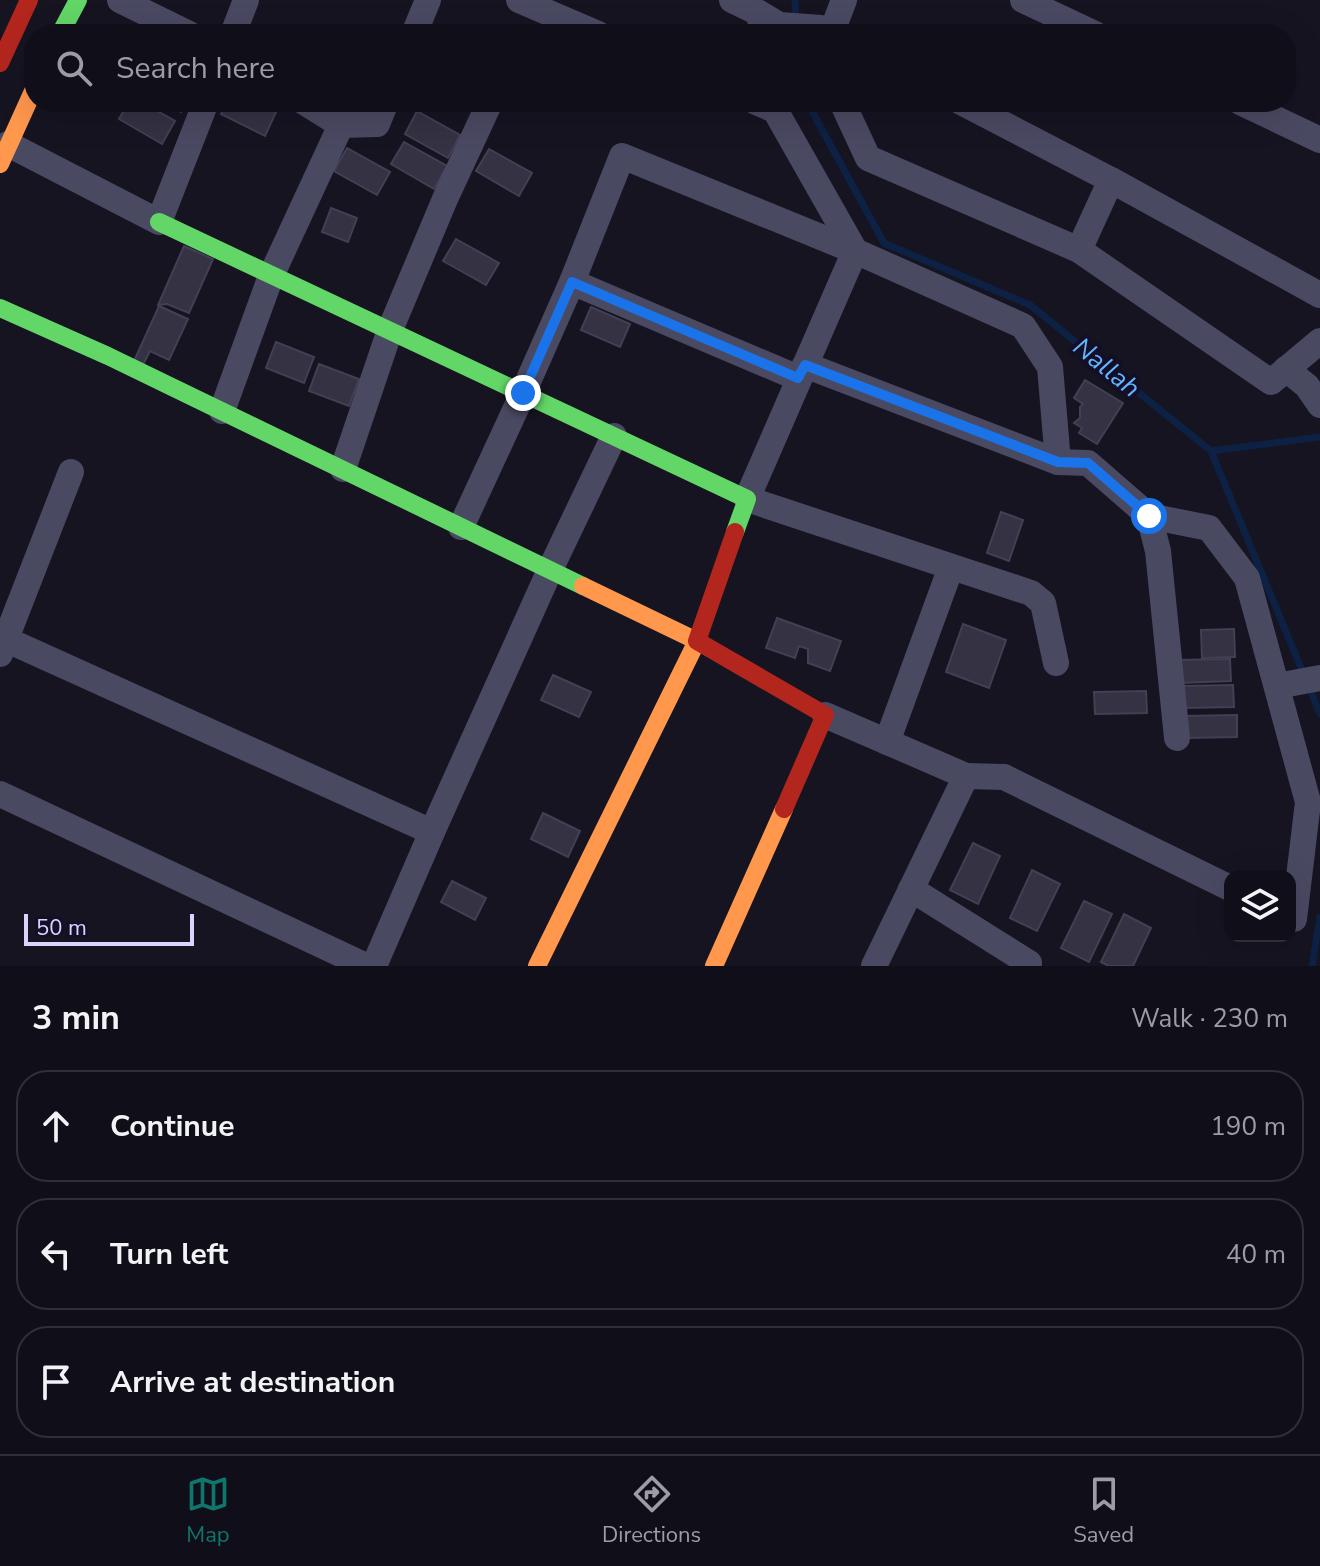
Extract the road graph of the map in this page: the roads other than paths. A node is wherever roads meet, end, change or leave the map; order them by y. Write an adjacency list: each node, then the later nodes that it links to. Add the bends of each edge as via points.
1 (29, 0): 18 (street)
2 (78, 0): 10 (street)
3 (120, 0): 11 (street)
4 (246, 0): 12 (street)
5 (428, 0): 13 (street)
6 (519, 0): 14 (street)
7 (732, 0): 15 (street)
8 (844, 0): 16 (street)
9 (1023, 0): 17 (street)
10 (65, 24)
11 (169, 24)
12 (237, 24)
13 (418, 24)
14 (575, 24)
15 (767, 24)
16 (832, 24)
17 (1074, 24)
18 (0, 63)
19 (24, 111): 30 (street)
20 (202, 112): 32 (street)
21 (320, 112): 28 (street)
22 (382, 112): 28 (street, via 377,124)
23 (485, 112): 39 (street)
24 (772, 112): 34 (street)
25 (847, 112): 33 (street, via 868,158)
26 (980, 112): 31 (street)
27 (1261, 112): 29 (street)
28 (341, 125): 35 (street)
29 (1320, 140)
30 (4, 154): 32 (street)
31 (1111, 180): 33 (street); 37 (street)
32 (159, 222): 35 (street)
33 (1079, 250): 41 (street, via 1271,382)
34 (855, 251): 36 (street, via 622,156); 42 (street); 47 (street, via 1023,326 1050,367)
35 (271, 276): 39 (street); 45 (street)
36 (572, 282): 42 (street); 43 (street)
37 (1320, 295)
38 (0, 308): 45 (street)
39 (390, 330): 43 (street); 48 (street)
40 (1320, 341): 41 (street)
41 (1286, 369): 44 (street)
42 (802, 372): 47 (street); 50 (street)
43 (523, 393): 46 (street); 52 (street)
44 (1320, 405)
45 (222, 411): 48 (street)
46 (614, 436): 50 (street); 54 (street)
47 (1058, 462): 51 (street, via 1088,463)
48 (343, 469): 52 (street)
49 (71, 472): 56 (street)
50 (747, 499): 53 (street); 55 (street)
51 (1149, 516): 59 (street, via 1209,528 1247,578); 61 (street, via 1158,551)
52 (461, 527): 54 (street)
53 (951, 567): 57 (street, via 1031,593 1043,603); 62 (street)
54 (550, 570): 55 (street); 65 (street)
55 (697, 641): 60 (street); 72 (street)
56 (3, 647): 65 (street)
57 (1056, 663)
58 (1320, 678): 59 (street)
59 (1277, 686): 68 (street, via 1308,802)
60 (825, 715): 62 (street); 73 (street)
61 (1177, 738)
62 (887, 742): 63 (street)
63 (966, 776): 66 (street, via 1004,777); 67 (street)
64 (0, 794): 70 (street)
65 (432, 832): 71 (street)
66 (1224, 885)
67 (911, 889): 69 (street); 74 (street)
68 (1296, 902)
69 (1031, 965)
70 (366, 966)
71 (374, 966)
72 (537, 966)
73 (714, 966)
74 (874, 966)

